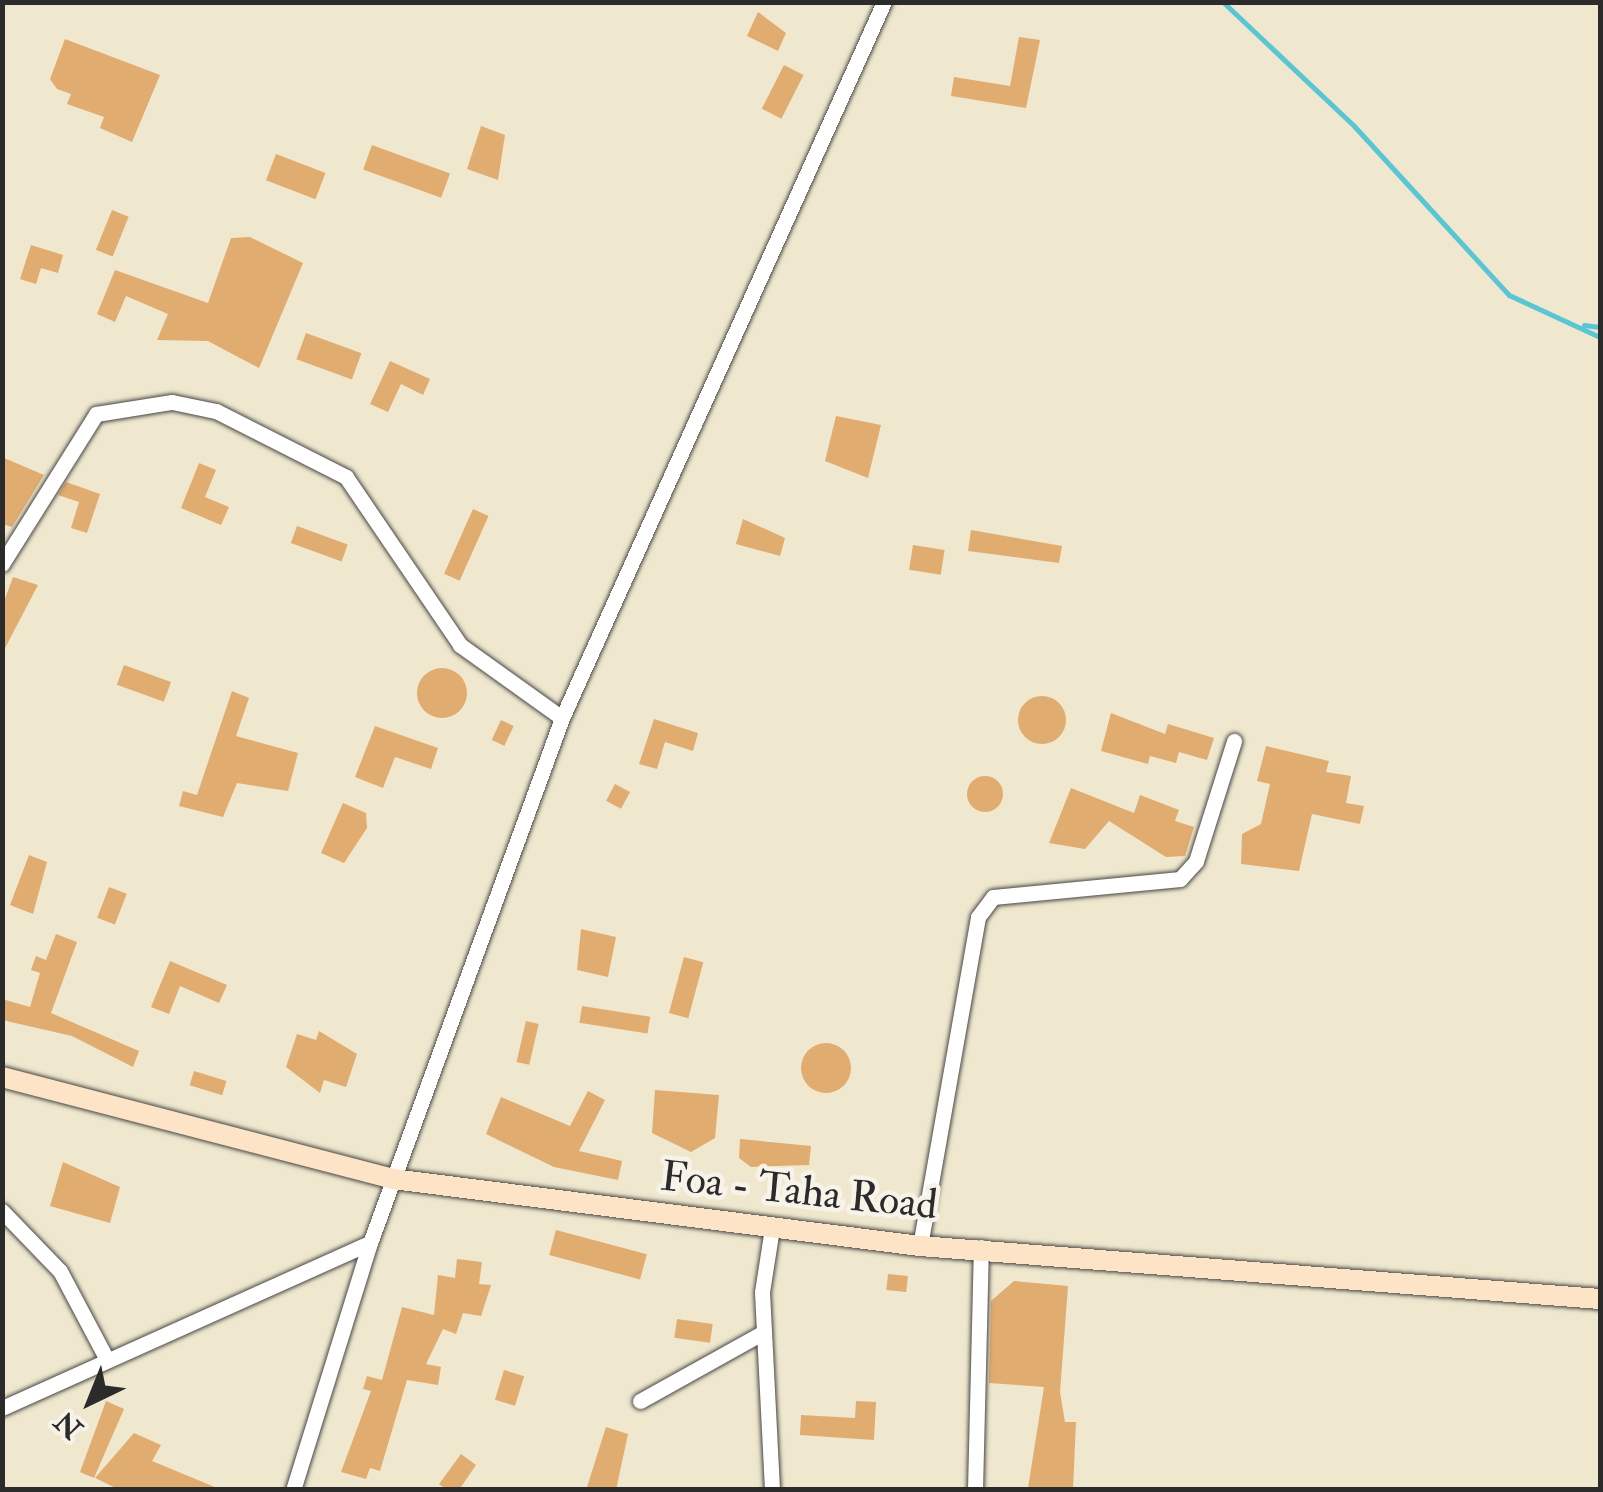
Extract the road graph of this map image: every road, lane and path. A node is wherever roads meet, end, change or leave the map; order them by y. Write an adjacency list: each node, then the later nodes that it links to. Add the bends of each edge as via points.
1 (884, 2): 3 (street)
2 (2, 564): 3 (street, via 96,414 172,402 216,411 346,478 460,645)
3 (562, 718): 6 (street)
4 (1234, 741): 10 (street, via 1196,861 1180,879 993,897 978,916)
5 (2, 1078): 6 (street, Foa - Taha Road)
6 (393, 1179): 8 (street, Foa - Taha Road); 9 (street)
7 (2, 1211): 14 (street, via 60,1271)
8 (772, 1228): 10 (street, Foa - Taha Road); 13 (street)
9 (370, 1242): 14 (street); 17 (street)
10 (920, 1246): 11 (street, Foa - Taha Road)
11 (981, 1247): 12 (street, Foa - Taha Road); 19 (street)
12 (1600, 1299)
13 (762, 1334): 15 (street); 18 (street)
14 (106, 1358): 16 (street)
15 (640, 1400)
16 (2, 1408)
17 (293, 1490)
18 (772, 1490)
19 (975, 1490)

